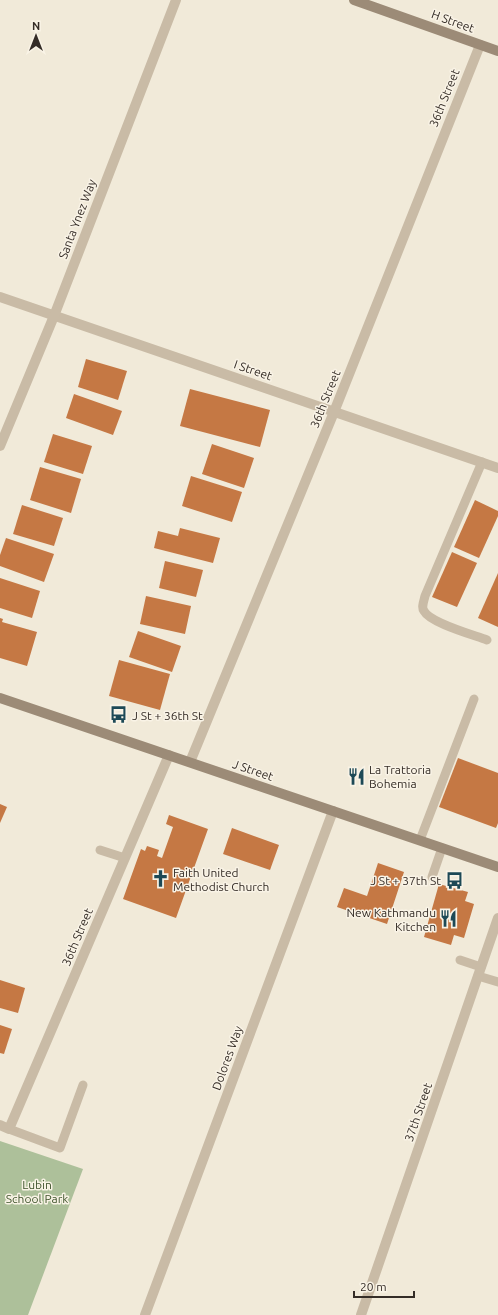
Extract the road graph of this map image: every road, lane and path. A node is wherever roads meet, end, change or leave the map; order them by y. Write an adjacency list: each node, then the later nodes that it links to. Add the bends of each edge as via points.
1 (176, 0): 6 (street, Santa Ynez Way)
2 (354, 0): 3 (main road, H Street)
3 (480, 45): 4 (main road, H Street); 7 (street, 36th Street)
4 (498, 51)
5 (0, 297): 6 (street, I Street)
6 (54, 316): 7 (street, I Street); 8 (street, Santa Ynez Way)
7 (334, 412): 9 (street, I Street); 15 (street, 36th Street)
8 (0, 446)
9 (482, 462): 10 (street, I Street); 11 (lane, via 423,606 424,612 433,620)
10 (498, 468)
11 (487, 640)
12 (0, 698): 14 (main road, J Street)
13 (474, 699): 17 (lane)
14 (169, 755): 15 (main road, J Street); 20 (street, 36th Street)
15 (190, 762): 16 (main road, J Street)
16 (333, 811): 17 (main road, J Street); 29 (street, Dolores Way)
17 (420, 840): 18 (main road, J Street)
18 (442, 848): 21 (main road, J Street); 22 (lane)
19 (100, 850): 20 (lane)
20 (125, 858): 28 (street, 36th Street)
21 (498, 867)
22 (432, 877)
23 (498, 918): 25 (street, 37th Street)
24 (460, 960): 25 (lane)
25 (480, 972): 26 (lane); 30 (street, 37th Street)
26 (498, 982)
27 (83, 1085): 28 (lane, via 60,1148)
28 (5, 1127)
29 (145, 1315)
30 (362, 1315)

